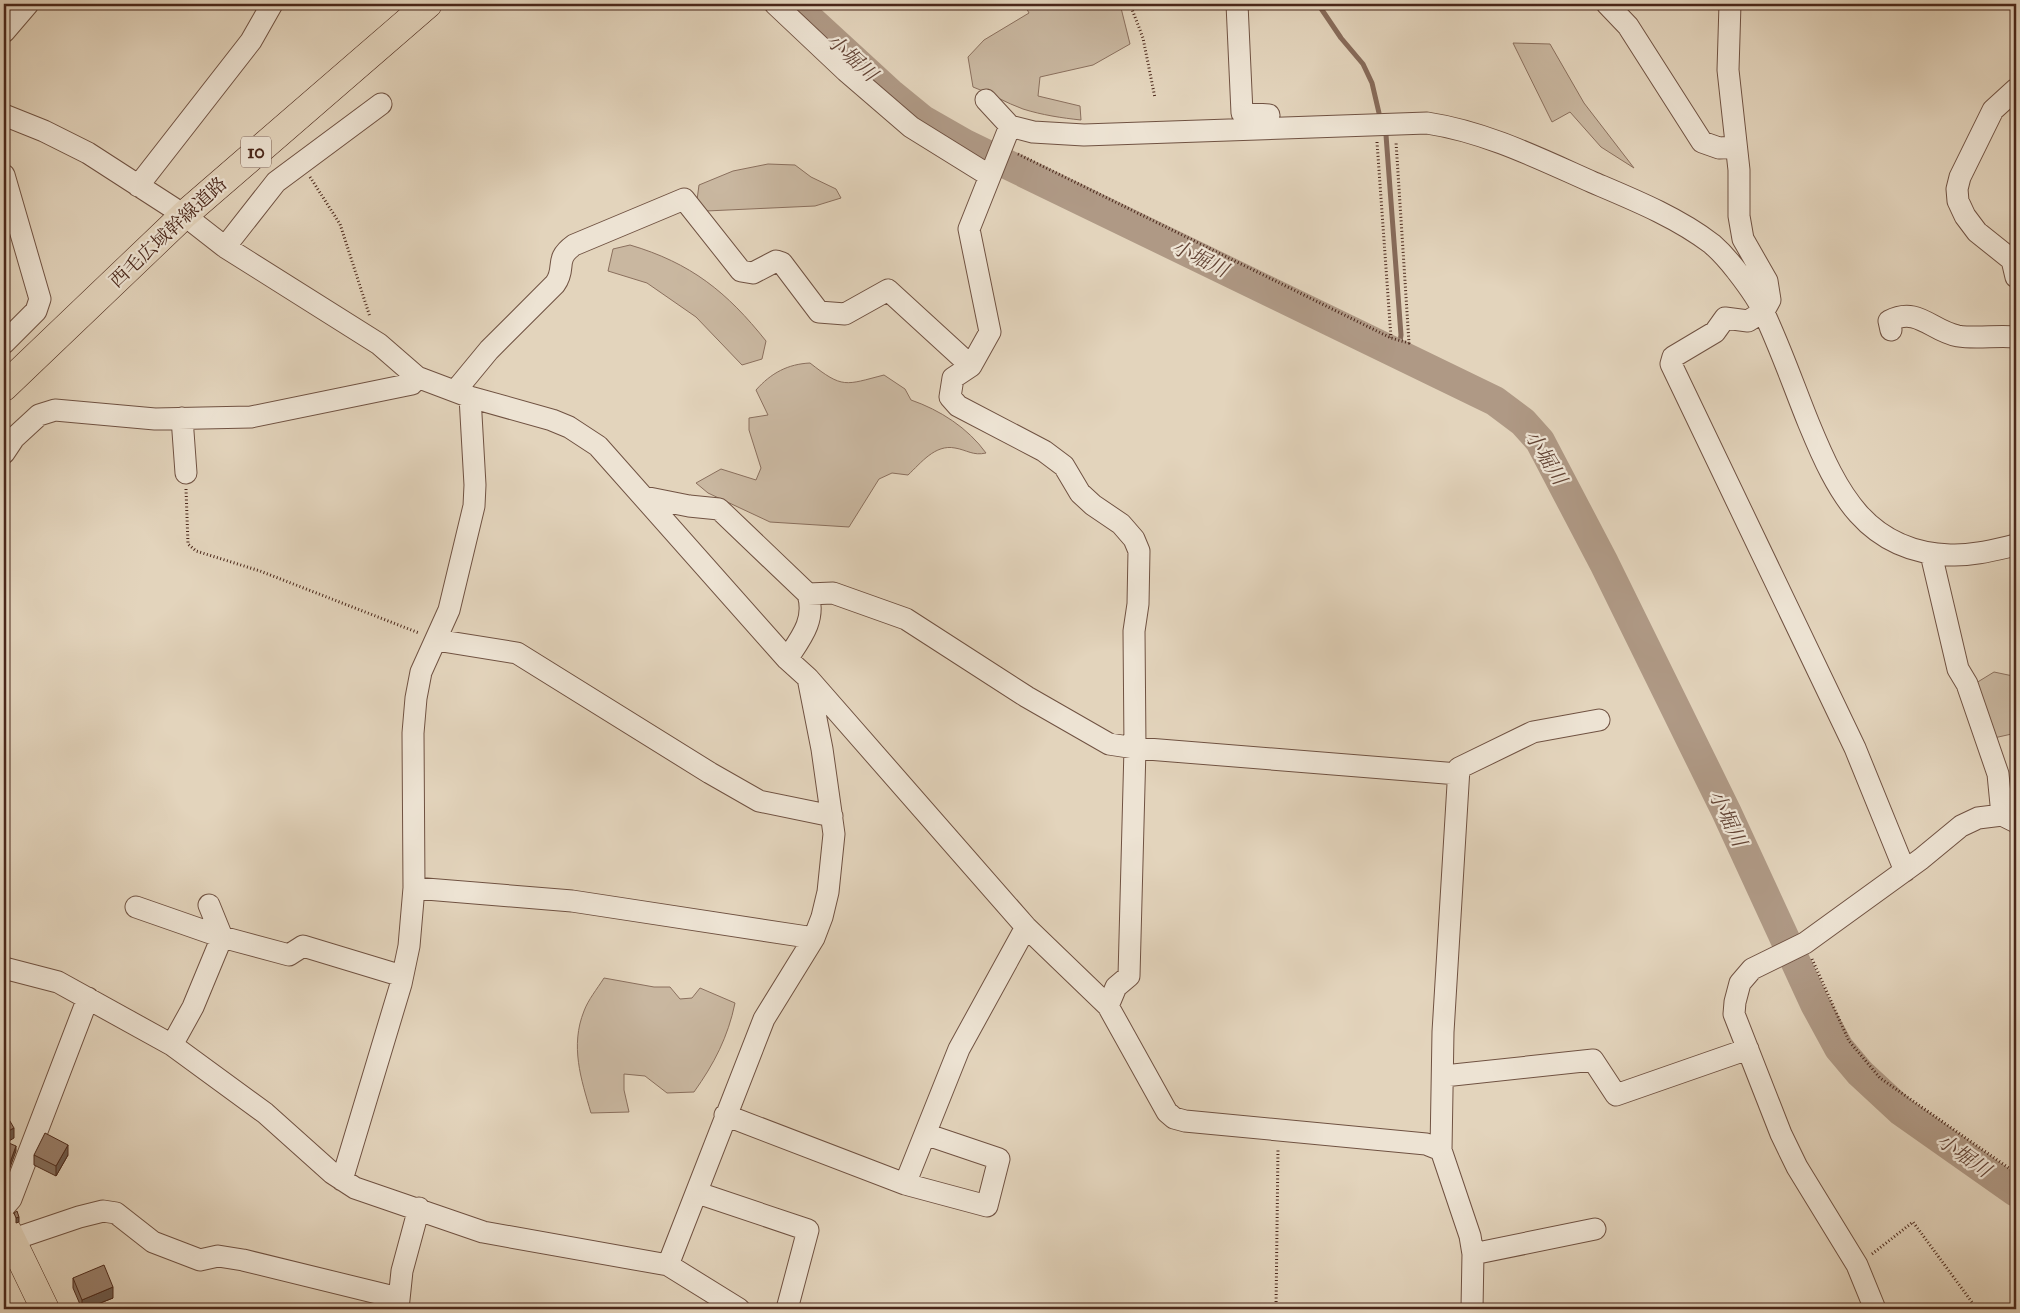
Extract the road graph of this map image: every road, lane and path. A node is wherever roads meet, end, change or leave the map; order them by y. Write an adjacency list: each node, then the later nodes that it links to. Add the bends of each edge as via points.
1 (28, 4): 9 (street)
2 (272, 4): 23 (street, via 251,41)
3 (775, 4): 21 (street, via 911,127)
4 (1130, 4): 11 (path, via 1143,38)
5 (1236, 4): 17 (street, via 1242,113 1281,117)
6 (1607, 4): 18 (street, via 1628,26 1702,142 1719,148)
7 (1730, 4): 18 (street, via 1728,70)
8 (421, 9): 24 (main road, 西毛広域幹線道路 / 10)
9 (4, 32)
10 (2016, 89): 26 (street, via 1993,110 1960,177 1957,190 1965,216 1977,232 2012,260)
11 (1155, 98)
12 (986, 100): 16 (street)
13 (381, 104): 20 (street)
14 (4, 115): 23 (street, via 88,153)
15 (1386, 124): 17 (street); 27 (street, via 1428,123 1457,128 1640,204 1712,244 1735,269); 30 (path); 30 (path, via 1409,343)
16 (1010, 126): 17 (street, via 1033,132 1084,135); 19 (street)
17 (1291, 126)
18 (1736, 147): 27 (street, via 1739,216 1743,239 1767,281 1770,300)
19 (1002, 148): 21 (street); 30 (path)
20 (300, 162): 25 (street, via 276,182); 32 (path, via 340,224)
21 (991, 172): 33 (street, via 969,229 990,332)
22 (4, 174): 31 (street, via 40,299 36,311)
23 (138, 186): 24 (street)
24 (184, 215): 25 (street); 35 (main road, 西毛広域幹線道路 / 10)
25 (225, 247): 32 (street)
26 (2016, 277)
27 (1764, 311): 42 (street, via 1825,463 1848,503 1862,519 1895,543); 52 (street, via 1748,321 1725,318 1715,332 1674,358 1672,364 1855,748)
28 (1891, 330): 29 (street, via 1889,322 1900,316 1912,316 1957,336)
29 (2016, 337)
30 (1392, 338)
31 (4, 343)
32 (379, 344): 34 (street)
33 (971, 366): 36 (street, via 888,290 846,314 819,312 782,263 776,261 753,273 741,271 684,199 566,250 562,256 560,278 489,350); 48 (street, via 953,378 950,397 958,406 1044,451 1064,466 1080,493 1122,524 1134,539 1139,551 1134,631)
34 (417, 377): 36 (street); 37 (street, via 412,384 251,417)
35 (4, 386)
36 (463, 393): 40 (street, via 569,427 598,446); 44 (street, via 476,485 474,506 448,610)
37 (182, 418): 38 (street, via 155,419 55,410 39,415 14,438); 39 (street)
38 (4, 453)
39 (186, 473): 44 (path, via 188,544 196,551 260,571)
40 (644, 497): 43 (street, via 720,509); 45 (street)
41 (2016, 546): 42 (street, via 1975,554)
42 (1931, 554): 51 (street, via 1958,669 1967,684 1998,774)
43 (808, 594): 45 (street, via 811,604 808,629); 48 (street, via 833,593 906,619 1027,697 1109,744)
44 (436, 640): 50 (street, via 517,654 759,801); 53 (street, via 421,672 413,724)
45 (787, 659): 46 (street)
46 (808, 678): 50 (street); 56 (street)
47 (1599, 720): 49 (street, via 1533,732 1459,768)
48 (1135, 748): 49 (street); 63 (street, via 1129,976 1116,987)
49 (1458, 774): 66 (street, via 1443,1032)
50 (832, 816): 58 (street, via 834,834 828,892)
51 (2009, 819): 52 (street, via 1978,818 1961,826)
52 (1905, 871): 59 (street)
53 (414, 888): 58 (street, via 572,901); 61 (street, via 409,946)
54 (209, 905): 57 (street)
55 (136, 907): 57 (street)
56 (1026, 927): 63 (street); 69 (street, via 959,1049)
57 (222, 937): 61 (street, via 289,955 303,946); 64 (street, via 193,1007)
58 (814, 938): 67 (street, via 764,1019)
59 (1796, 948): 65 (street, via 1752,969 1740,983 1734,1014); 71 (path, via 1849,1041 1867,1065 1900,1094)
60 (4, 968): 62 (street, via 58,982)
61 (402, 976): 72 (street)
62 (88, 998): 64 (street); 75 (street, via 12,1199)
63 (1108, 1006): 68 (street, via 1159,1101 1174,1118)
64 (172, 1045): 72 (street, via 265,1113)
65 (1748, 1049): 66 (street, via 1616,1095 1593,1060); 81 (street, via 1796,1167)
66 (1444, 1076): 70 (street)
67 (725, 1115): 73 (street); 74 (street)
68 (1278, 1130): 70 (street, via 1426,1144); 86 (path)
69 (925, 1134): 73 (street); 73 (street, via 999,1159 987,1206)
70 (1441, 1150): 79 (street)
71 (2016, 1173)
72 (342, 1180): 76 (street, via 355,1188)
73 (905, 1184)
74 (698, 1193): 80 (street); 85 (street, via 808,1230)
75 (4, 1208)
76 (419, 1208): 80 (street, via 490,1233); 82 (street, via 402,1271)
77 (1595, 1229): 79 (street)
78 (8, 1232): 82 (street, via 104,1211 116,1213 153,1242 200,1260 218,1256 243,1260); 83 (main road)
79 (1473, 1254): 87 (street)
80 (668, 1265): 84 (street)
81 (1857, 1265): 88 (street); 89 (path, via 1913,1222)
82 (398, 1304)
83 (45, 1309)
84 (739, 1309)
85 (787, 1309)
86 (1276, 1309)
87 (1472, 1309)
88 (1875, 1309)
89 (1977, 1309)

